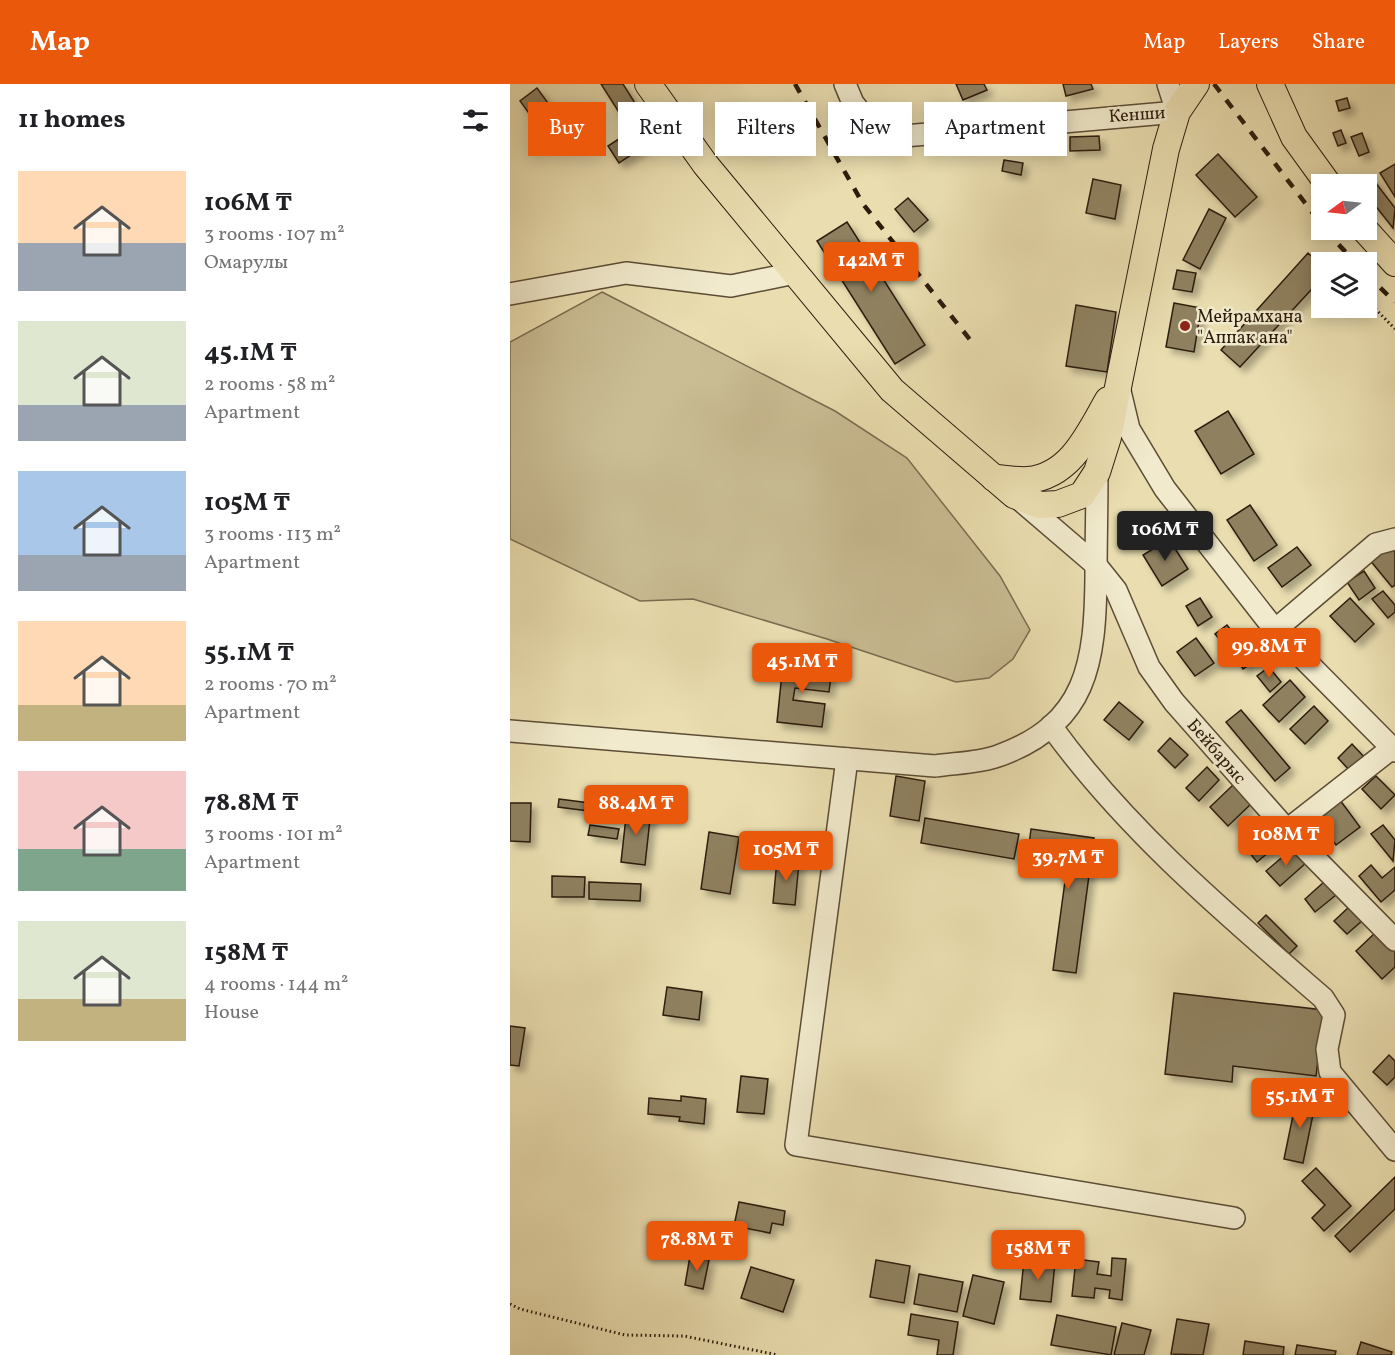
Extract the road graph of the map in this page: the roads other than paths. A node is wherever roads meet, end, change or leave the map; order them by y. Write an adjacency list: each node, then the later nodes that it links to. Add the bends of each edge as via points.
1 (648, 84): 10 (main road, via 705,164)
2 (845, 84): 6 (street, Кенши, via 853,103 875,131 893,137)
3 (1168, 84): 6 (street, Кенши)
4 (1196, 84): 6 (main road)
5 (1270, 84): 7 (main road, via 1294,137)
6 (1177, 112): 12 (main road, via 1166,149)
7 (1321, 174)
8 (1374, 240): 9 (main road)
9 (1395, 263)
10 (795, 273): 11 (street, via 731,285 626,273); 14 (main road, via 891,390)
11 (510, 294)
12 (1119, 383): 13 (main road); 14 (main road, via 1075,455 1054,473 1028,480); 18 (street, via 1129,429 1147,462)
13 (1097, 472): 15 (main road, via 1082,495 1058,504 1040,505); 17 (street)
14 (994, 478): 15 (main road)
15 (1014, 495): 17 (street, Бейбарыс)
16 (1395, 539): 18 (street, via 1376,544)
17 (1096, 565): 19 (street, via 1095,632 1086,678 1065,714); 23 (street, Бейбарыс, via 1116,590 1149,667 1174,702)
18 (1275, 630): 21 (street)
19 (1051, 726): 22 (street, via 1034,741 996,757 935,766); 25 (street, via 1086,774 1200,890 1323,998 1334,1015 1327,1049 1330,1072)
20 (510, 731): 22 (street)
21 (1394, 749): 23 (street)
22 (847, 759): 26 (street, via 796,1145)
23 (1287, 830): 24 (street, Бейбарыс)
24 (1395, 940)
25 (1395, 1150)
26 (1234, 1218)

